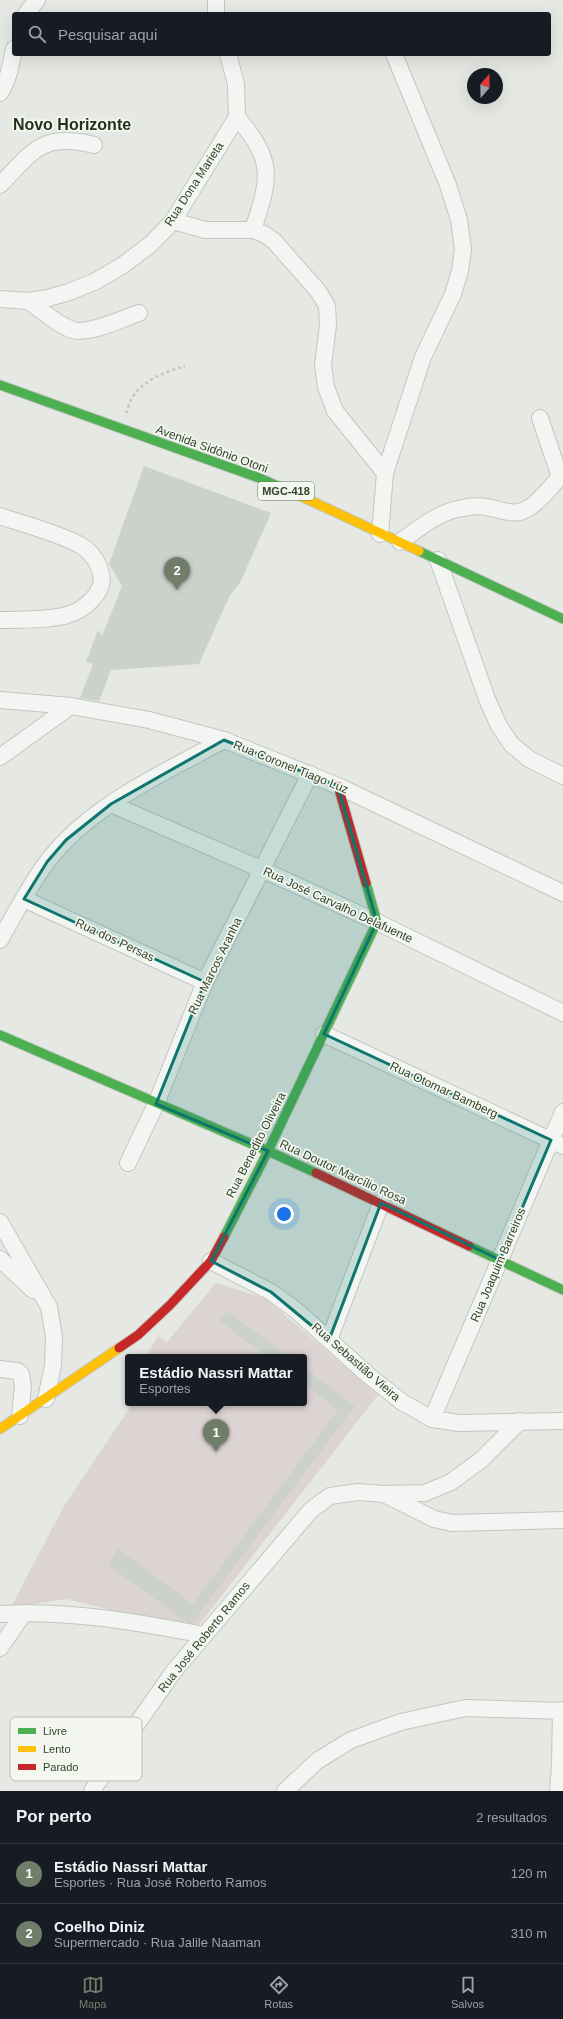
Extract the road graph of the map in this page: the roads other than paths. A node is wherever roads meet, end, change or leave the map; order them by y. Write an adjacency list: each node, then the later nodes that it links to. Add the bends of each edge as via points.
1 (37, 0): 3 (street)
2 (216, 0): 4 (street)
3 (28, 12)
4 (216, 12)
5 (13, 56): 8 (street, via 10,70)
6 (229, 56): 9 (street, via 236,84)
7 (395, 56): 19 (street, via 448,185 459,220 463,249 453,294 424,357)
8 (0, 92)
9 (237, 117): 12 (street, Rua Dona Marieta); 13 (street, via 262,150 266,168 266,186)
10 (94, 145): 11 (street, via 74,140 44,144)
11 (0, 185)
12 (173, 221): 13 (street, via 206,230); 15 (street, Rua Dona Marieta, via 151,244 96,281 69,292)
13 (253, 230): 19 (street, via 274,241 318,291 326,306 328,325 322,365 326,387 335,411)
14 (0, 299): 15 (street, Rua Dona Marieta)
15 (28, 301): 16 (street, via 78,331 104,326)
16 (139, 313)
17 (0, 385): 22 (street, Avenida Sidônio Otoni / MGC-418, via 262,479)
18 (540, 418): 20 (street)
19 (385, 473): 22 (street)
20 (562, 477): 23 (street, via 527,509 519,513 475,506 456,509)
21 (0, 516): 26 (street, via 82,546 98,561 102,579 98,593 84,606 68,615)
22 (380, 534): 23 (street, Avenida Sidônio Otoni / MGC-418)
23 (400, 542): 24 (street, Avenida Sidônio Otoni / MGC-418)
24 (438, 560): 25 (street, Avenida Sidônio Otoni / MGC-418); 32 (street, via 499,726 512,745 529,759)
25 (563, 619)
26 (0, 620)
27 (0, 700): 28 (street, Rua Coronel Tiago Luz)
28 (71, 706): 29 (street, Rua Coronel Tiago Luz, via 149,720); 30 (street)
29 (224, 740): 31 (street, Rua Coronel Tiago Luz); 34 (street)
30 (0, 757)
31 (310, 774): 33 (street, Rua Coronel Tiago Luz); 35 (street, Rua Marcos Aranha)
32 (563, 776)
33 (338, 786): 36 (street, Rua Coronel Tiago Luz); 38 (street)
34 (110, 804): 35 (street, Rua José Carvalho Delafuente); 37 (street, via 66,840 47,862)
35 (263, 870): 38 (street, Rua José Carvalho Delafuente); 40 (street, Rua Marcos Aranha)
36 (563, 893)
37 (24, 899): 39 (street); 40 (street, Rua dos Persas)
38 (377, 922): 41 (street, Rua José Carvalho Delafuente); 42 (street, Rua Benedito Oliveira)
39 (0, 940)
40 (205, 982): 44 (street, Rua Marcos Aranha)
41 (563, 1013)
42 (324, 1034): 46 (street, Rua Otomar Bamberg); 47 (street, Rua Benedito Oliveira)
43 (0, 1035): 44 (street, Rua Doutor Marcílio Rosa)
44 (156, 1104): 47 (street, Rua Doutor Marcílio Rosa); 48 (street, Rua Marcos Aranha)
45 (563, 1112): 46 (street, Rua Joaquim Barreiros)
46 (557, 1143): 52 (street, Rua Joaquim Barreiros)
47 (268, 1150): 49 (street, Rua Doutor Marcílio Rosa); 53 (street, Rua Benedito Oliveira)
48 (128, 1163)
49 (381, 1203): 52 (street, Rua Doutor Marcílio Rosa); 56 (street)
50 (0, 1222): 55 (street)
51 (0, 1259): 55 (street)
52 (500, 1260): 54 (street, Rua Doutor Marcílio Rosa); 60 (street, Rua Joaquim Barreiros)
53 (211, 1261): 56 (street, Rua Sebastião Vieira, via 271,1292); 58 (street, Rua Benedito Oliveira, via 138,1335)
54 (563, 1290)
55 (49, 1307): 58 (street, via 54,1337 53,1365)
56 (329, 1340): 60 (street, Rua Sebastião Vieira, via 402,1402)
57 (0, 1369): 59 (street, via 21,1374 23,1386)
58 (46, 1399): 59 (street, Rua Benedito Oliveira)
59 (20, 1416): 63 (street, Rua Benedito Oliveira)
60 (432, 1419): 61 (street, Rua Sebastião Vieira, via 459,1423)
61 (520, 1421): 62 (street, Rua Sebastião Vieira); 64 (street, via 481,1460 451,1482 425,1493)
62 (563, 1421)
63 (0, 1429)
64 (383, 1494): 65 (street, via 434,1519 452,1522); 68 (street, Rua José Roberto Ramos, via 358,1492 330,1496 311,1510)
65 (563, 1520)
66 (24, 1613): 67 (street); 68 (street, via 88,1616); 69 (street)
67 (0, 1614)
68 (204, 1635): 71 (street, Rua José Roberto Ramos)
69 (0, 1648)
70 (562, 1710): 74 (street, via 465,1708 401,1722 351,1740 317,1761); 75 (street)
71 (141, 1717)
72 (99, 1781): 73 (street, Rua José Roberto Ramos)
73 (92, 1791)
74 (285, 1791)
75 (558, 1791)

